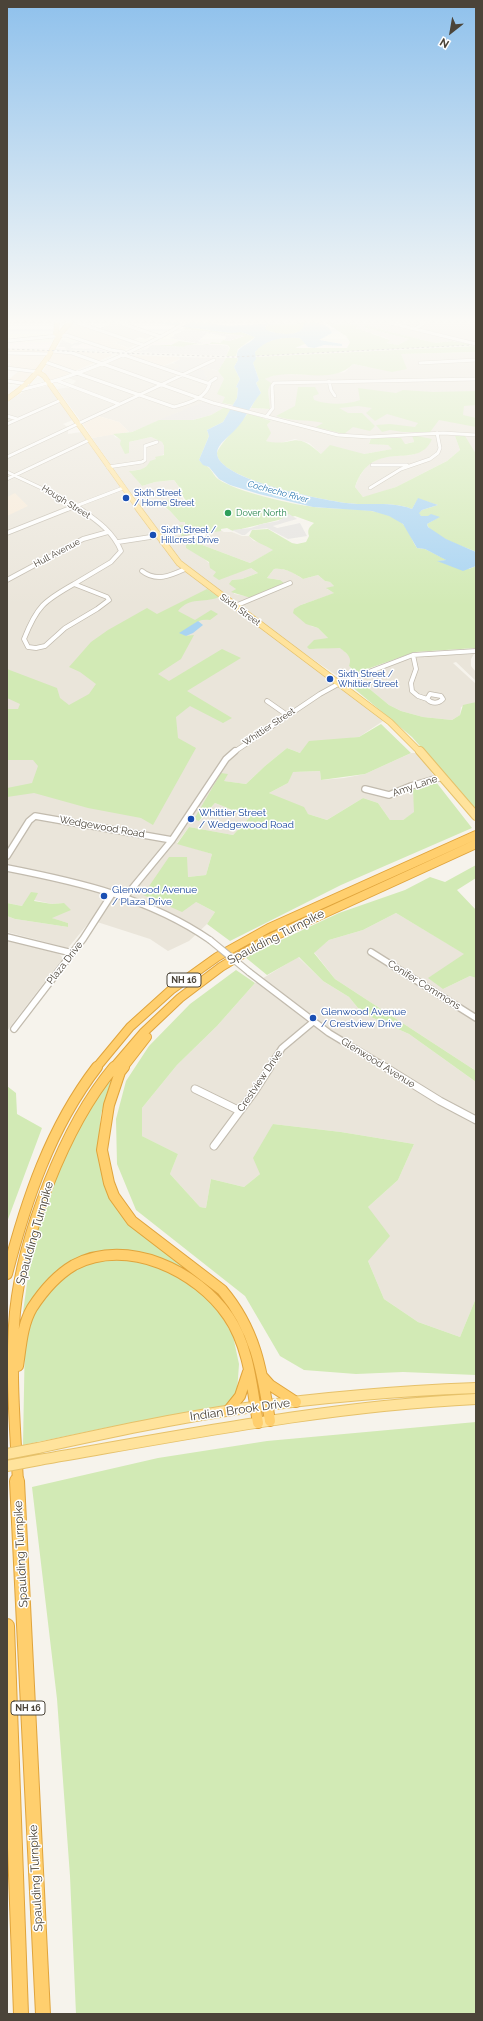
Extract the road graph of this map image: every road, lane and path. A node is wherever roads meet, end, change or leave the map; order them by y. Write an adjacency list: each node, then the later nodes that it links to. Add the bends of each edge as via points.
1 (11, 417): 6 (street)
2 (21, 417): 6 (street)
3 (74, 417): 7 (main road, Sixth Street)
4 (90, 417): 7 (street)
5 (267, 417): 9 (street, via 350,437)
6 (17, 419): 8 (street)
7 (78, 423): 11 (main road, Sixth Street); 13 (street)
8 (7, 424)
9 (436, 433): 10 (street); 15 (street, via 440,448 438,453 426,461)
10 (476, 435)
11 (89, 440): 16 (main road, Sixth Street); 18 (street)
12 (157, 442): 16 (street, via 145,446 145,460 142,462)
13 (7, 457)
14 (372, 465): 15 (street)
15 (411, 465): 21 (street)
16 (108, 467): 20 (main road, Sixth Street)
17 (7, 472): 18 (street, Hough Street)
18 (15, 475): 19 (street); 22 (street, Hough Street)
19 (7, 479)
20 (123, 488): 22 (street); 26 (main road, Sixth Street)
21 (370, 488)
22 (76, 507): 23 (street); 24 (street, Hough Street)
23 (8, 532)
24 (108, 532): 27 (street, Hough Street); 31 (street, Hull Avenue, via 83,539)
25 (204, 535): 28 (street)
26 (157, 536): 27 (street); 28 (main road, Sixth Street)
27 (118, 542): 33 (street, via 121,551 114,560)
28 (162, 542): 29 (main road, Sixth Street)
29 (185, 569): 30 (street, via 162,578 149,576); 34 (main road, Sixth Street)
30 (142, 571)
31 (7, 580)
32 (290, 583): 34 (street)
33 (74, 584): 33 (street, via 36,608 24,639 27,647 35,649 44,646 63,630 109,600)
34 (235, 606): 37 (main road, Sixth Street)
35 (476, 652): 36 (street, Whittier Street)
36 (413, 655): 37 (street, Whittier Street); 38 (street, via 416,669 411,688 418,696)
37 (340, 683): 40 (street, Whittier Street); 41 (main road, Sixth Street, via 408,738)
38 (427, 698)
39 (267, 701): 40 (street)
40 (287, 715): 45 (street, Whittier Street, via 226,759)
41 (442, 777): 42 (street, Amy Lane, via 389,795); 43 (main road, Sixth Street)
42 (365, 789)
43 (476, 816)
44 (476, 835): 62 (highway, Spaulding Turnpike / NH 16, via 238,944 187,977 146,1012 104,1057 65,1114 46,1150 31,1188)
45 (172, 840): 47 (street, Wedgewood Road, via 40,816 32,818); 50 (street, Whittier Street)
46 (476, 844): 54 (highway, Spaulding Turnpike / NH 16, via 266,940 215,971)
47 (7, 856)
48 (7, 868): 49 (street, Glenwood Avenue)
49 (112, 894): 50 (street, Glenwood Avenue); 52 (street, Plaza Drive)
50 (125, 897): 56 (street, Glenwood Avenue, bridge, via 172,914 191,925)
51 (7, 937): 52 (street)
52 (72, 952): 57 (street, Plaza Drive)
53 (371, 952): 55 (street, Conifer Commons)
54 (178, 1000): 65 (highway, via 120,1072 105,1122 102,1150 106,1170 114,1196 132,1221 217,1286 235,1303 252,1334); 68 (highway, Spaulding Turnpike / NH 16, via 126,1051 98,1087 71,1131 49,1178 35,1221 17,1296 13,1360)
55 (476, 1018)
56 (313, 1022): 59 (street, Crestview Drive, via 282,1048); 60 (street, Glenwood Avenue, via 427,1094)
57 (14, 1029)
58 (196, 1089): 59 (street)
59 (240, 1111): 61 (street, Crestview Drive)
60 (476, 1120)
61 (214, 1146)
62 (8, 1263): 63 (highway, Spaulding Turnpike / NH 16)
63 (7, 1274)
64 (249, 1370): 68 (highway, via 231,1322 199,1285 165,1263 135,1255 107,1255 72,1267 53,1281 37,1299 28,1315 23,1333); 70 (highway); 71 (highway, via 240,1396)
65 (261, 1374): 69 (highway, via 270,1385); 70 (highway)
66 (476, 1388): 69 (main road, Indian Brook Drive, via 397,1391)
67 (476, 1398): 72 (main road, Indian Brook Drive, via 381,1405)
68 (15, 1402): 81 (highway, Spaulding Turnpike / NH 16)
69 (296, 1402): 70 (main road, Indian Brook Drive)
70 (261, 1406): 71 (main road, Indian Brook Drive); 72 (highway); 73 (highway)
71 (228, 1411): 75 (main road, Indian Brook Drive, via 155,1423)
72 (270, 1421): 73 (main road, Indian Brook Drive)
73 (258, 1423): 75 (main road, Indian Brook Drive)
74 (7, 1454): 75 (main road, Indian Brook Drive, bridge)
75 (38, 1454): 76 (main road, Indian Brook Drive, bridge)
76 (7, 1466)
77 (7, 1626): 79 (highway, Spaulding Turnpike / NH 16)
78 (7, 1796): 79 (highway)
79 (14, 1826): 80 (highway, Spaulding Turnpike / NH 16)
80 (21, 2014)
81 (43, 2014)

